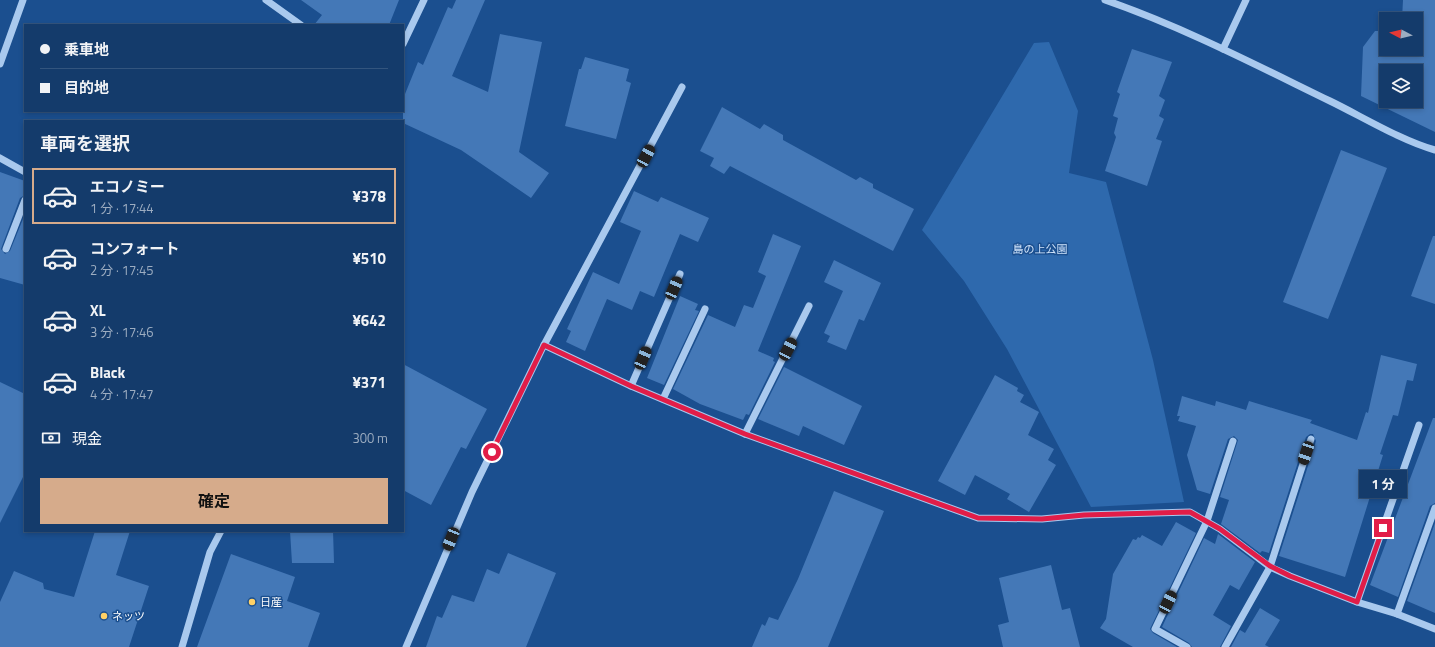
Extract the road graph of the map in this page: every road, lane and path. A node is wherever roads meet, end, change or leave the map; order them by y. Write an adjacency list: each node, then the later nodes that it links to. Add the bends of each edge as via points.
1 (23, 0): 9 (street)
2 (266, 0): 6 (street)
3 (424, 0): 7 (street)
4 (1105, 0): 8 (street, via 1150,16)
5 (1246, 0): 8 (street)
6 (300, 24)
7 (404, 42)
8 (1223, 49): 11 (street, via 1396,134)
9 (0, 64)
10 (682, 88): 19 (street)
11 (1435, 150)
12 (0, 158): 13 (street)
13 (24, 171)
14 (24, 203): 15 (street)
15 (6, 249)
16 (680, 274): 20 (street)
17 (809, 306): 23 (street)
18 (705, 309): 21 (street)
19 (544, 345): 20 (street); 34 (street, via 472,492)
20 (631, 386): 21 (street)
21 (663, 399): 23 (street)
22 (1419, 424): 30 (street)
23 (745, 434): 27 (street, via 978,518 1042,519 1084,515 1190,512)
24 (1311, 439): 29 (street)
25 (1233, 441): 27 (street)
26 (1435, 508): 31 (street)
27 (1207, 521): 29 (street); 35 (street, via 1155,629)
28 (220, 532): 33 (street, via 210,552)
29 (1270, 566): 30 (street); 36 (street)
30 (1357, 602): 31 (street)
31 (1397, 614): 32 (street)
32 (1435, 630)
33 (182, 647)
34 (406, 647)
35 (1187, 647)
36 (1225, 647)

